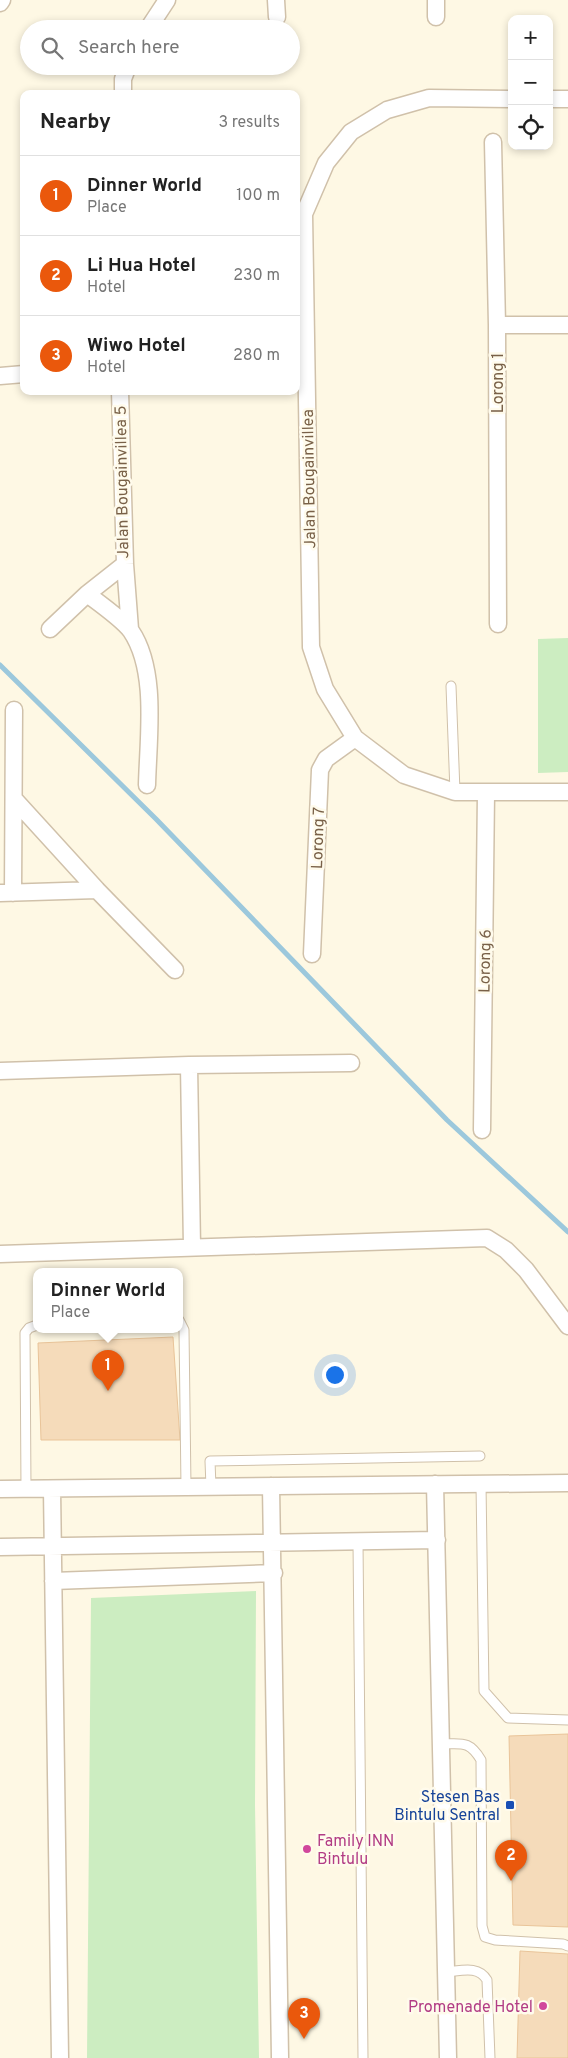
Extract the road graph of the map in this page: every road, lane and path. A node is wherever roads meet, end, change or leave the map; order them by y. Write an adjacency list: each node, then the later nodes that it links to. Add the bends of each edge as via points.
1 (167, 0): 6 (street)
2 (276, 0): 4 (street)
3 (436, 0): 5 (street)
4 (277, 17)
5 (436, 17)
6 (154, 20)
7 (125, 75): 8 (street)
8 (123, 90)
9 (508, 99): 15 (street, Jalan Bougainvillea, via 430,98 387,110 352,132 326,163 304,214)
10 (553, 99): 11 (street)
11 (568, 100)
12 (493, 142): 14 (street, Lorong 1)
13 (568, 324): 14 (street)
14 (497, 326): 21 (street, Lorong 1)
15 (301, 358): 26 (street, Jalan Bougainvillea, via 311,647 325,689)
16 (20, 374): 17 (street)
17 (0, 376)
18 (120, 395): 19 (street, Jalan Bougainvillea 5)
19 (125, 564): 20 (street, Jalan Bougainvillea 5); 23 (street)
20 (87, 594): 22 (street, Jalan Bougainvillea 5); 23 (street)
21 (498, 624)
22 (50, 628)
23 (130, 629): 27 (street, via 141,650 147,672)
24 (451, 686): 28 (lane)
25 (14, 710): 31 (street)
26 (355, 738): 28 (street, Jalan Bougainvillea, via 404,775); 34 (street, Lorong 7, via 326,759 320,770)
27 (147, 785)
28 (455, 792): 30 (street, Jalan Bougainvillea)
29 (568, 792): 30 (street, Jalan Bougainvillea)
30 (486, 793): 39 (street, Lorong 6)
31 (14, 799): 32 (street); 33 (street)
32 (97, 890): 33 (street); 35 (street)
33 (7, 893)
34 (312, 954)
35 (175, 970)
36 (351, 1063): 37 (street)
37 (189, 1065): 38 (street); 40 (street)
38 (0, 1072)
39 (482, 1130)
40 (192, 1247): 41 (street); 43 (street, via 487,1238 506,1250 526,1270)
41 (0, 1254)
42 (33, 1326): 52 (lane, via 25,1333)
43 (568, 1326)
44 (183, 1328): 50 (lane)
45 (480, 1456): 51 (lane, via 210,1461)
46 (568, 1483): 48 (street)
47 (435, 1484): 48 (street); 49 (street); 55 (street)
48 (481, 1484): 62 (lane, via 484,1691 508,1718)
49 (271, 1486): 51 (street); 57 (street)
50 (186, 1487): 51 (street); 53 (street)
51 (211, 1487)
52 (26, 1489): 53 (street); 54 (street)
53 (52, 1489): 59 (street)
54 (0, 1490)
55 (437, 1540): 56 (street); 63 (street)
56 (358, 1542): 57 (street); 68 (lane)
57 (273, 1543): 59 (street); 60 (street)
58 (0, 1547): 59 (street)
59 (53, 1547): 61 (street)
60 (274, 1573): 61 (street); 67 (street)
61 (53, 1581): 66 (street)
62 (568, 1720)
63 (441, 1744): 64 (lane, via 465,1744 474,1748 481,1760 482,1926 485,1937); 65 (street)
64 (568, 1946)
65 (446, 1972): 69 (street); 70 (lane, via 477,1970 488,1980)
66 (60, 2058)
67 (280, 2058)
68 (363, 2058)
69 (448, 2058)
70 (490, 2058)

